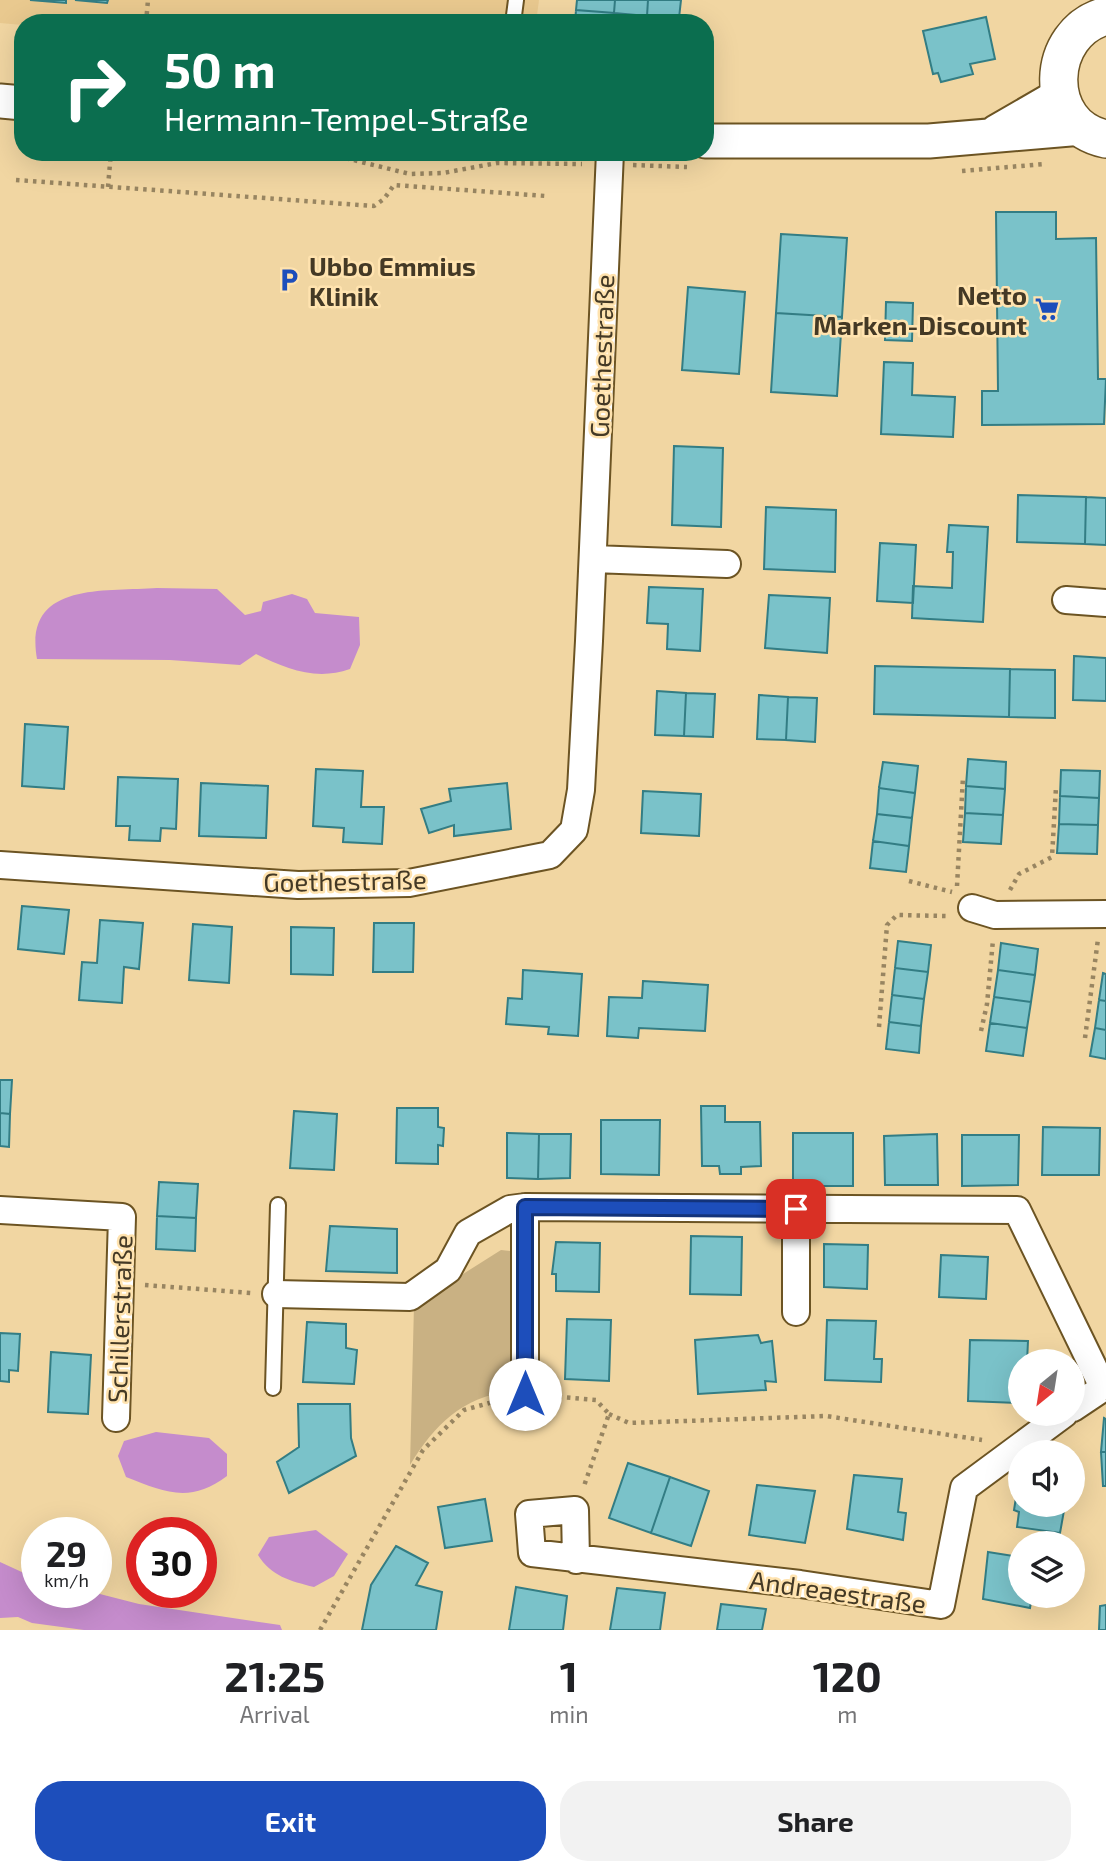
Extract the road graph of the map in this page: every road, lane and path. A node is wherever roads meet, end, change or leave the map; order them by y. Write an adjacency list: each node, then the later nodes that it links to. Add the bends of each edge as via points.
1 (1088, 14): 2 (main road, via 1058,65)
2 (1060, 95): 3 (main road, via 1068,114); 4 (street)
3 (1094, 134): 4 (street)
4 (985, 138): 5 (street)
5 (714, 141)
6 (110, 161): 9 (path)
7 (610, 161): 11 (street, Goethestraße)
8 (16, 180): 9 (path)
9 (108, 187): 10 (path, via 374,206 394,185)
10 (546, 196)
11 (593, 559): 12 (street); 16 (street, Goethestraße, via 581,790 574,830 550,855 409,884 298,885)
12 (727, 564)
13 (1066, 600): 14 (street)
14 (1106, 603)
15 (963, 776): 17 (path, via 957,893)
16 (0, 865)
17 (909, 881)
18 (972, 908): 19 (street, via 995,915); 20 (path, via 945,917 897,915 887,925)
19 (1103, 914): 21 (path)
20 (879, 1027)
21 (1084, 1038)
22 (278, 1205): 27 (lane)
23 (525, 1207): 24 (street); 27 (street, via 510,1209 468,1233 448,1270 410,1297); 31 (street)
24 (796, 1209): 28 (street); 29 (street, via 1017,1210)
25 (0, 1210): 26 (street, Schillerstraße, via 122,1217)
26 (120, 1283): 27 (path); 34 (street, Schillerstraße)
27 (276, 1294): 30 (lane)
28 (796, 1312)
29 (1105, 1386): 32 (street)
30 (274, 1388)
31 (525, 1394): 33 (path, via 596,1400); 41 (path, via 464,1410 423,1450)
32 (1085, 1400)
33 (609, 1414): 37 (path, via 629,1423 826,1416); 39 (path)
34 (116, 1418)
35 (1047, 1426): 36 (street, Andreaestraße)
36 (1027, 1440)
37 (1008, 1444)
38 (1008, 1454): 40 (street, Andreaestraße, via 964,1488 941,1605 800,1584)
39 (575, 1510): 40 (street); 40 (street, Andreaestraße, via 529,1514 532,1553)
40 (576, 1560)
41 (320, 1630)

